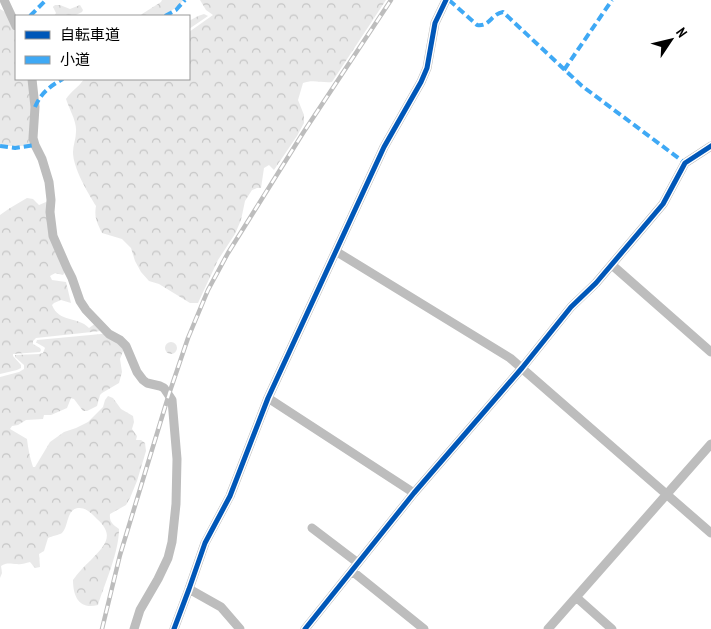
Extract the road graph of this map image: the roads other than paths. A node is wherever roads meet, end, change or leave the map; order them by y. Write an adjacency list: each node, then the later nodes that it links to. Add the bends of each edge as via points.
1 (4, 0): 3 (street)
2 (446, 0): 6 (street, via 435,23 427,68 421,82 384,147)
3 (15, 24)
4 (32, 80): 20 (street, via 35,107 32,138 49,182 53,236 80,301 109,334 126,346 143,380 164,388 172,400 177,459 172,542 168,558 140,610)
5 (711, 146): 7 (street, via 684,163 663,204)
6 (337, 252): 9 (street); 10 (street)
7 (612, 264): 8 (street); 9 (street, via 571,306)
8 (711, 352)
9 (522, 368): 12 (street); 13 (street)
10 (268, 398): 12 (street); 18 (street, via 230,496 205,543)
11 (711, 444): 13 (street)
12 (414, 493): 16 (street)
13 (667, 494): 15 (street); 19 (street)
14 (312, 528): 16 (street)
15 (711, 533)
16 (358, 563): 17 (street)
17 (352, 571): 23 (street); 24 (street)
18 (189, 589): 21 (street); 22 (street, via 220,607)
19 (576, 597): 25 (street); 26 (street)
20 (134, 629)
21 (174, 629)
22 (240, 629)
23 (305, 629)
24 (424, 629)
25 (548, 629)
26 (612, 629)

